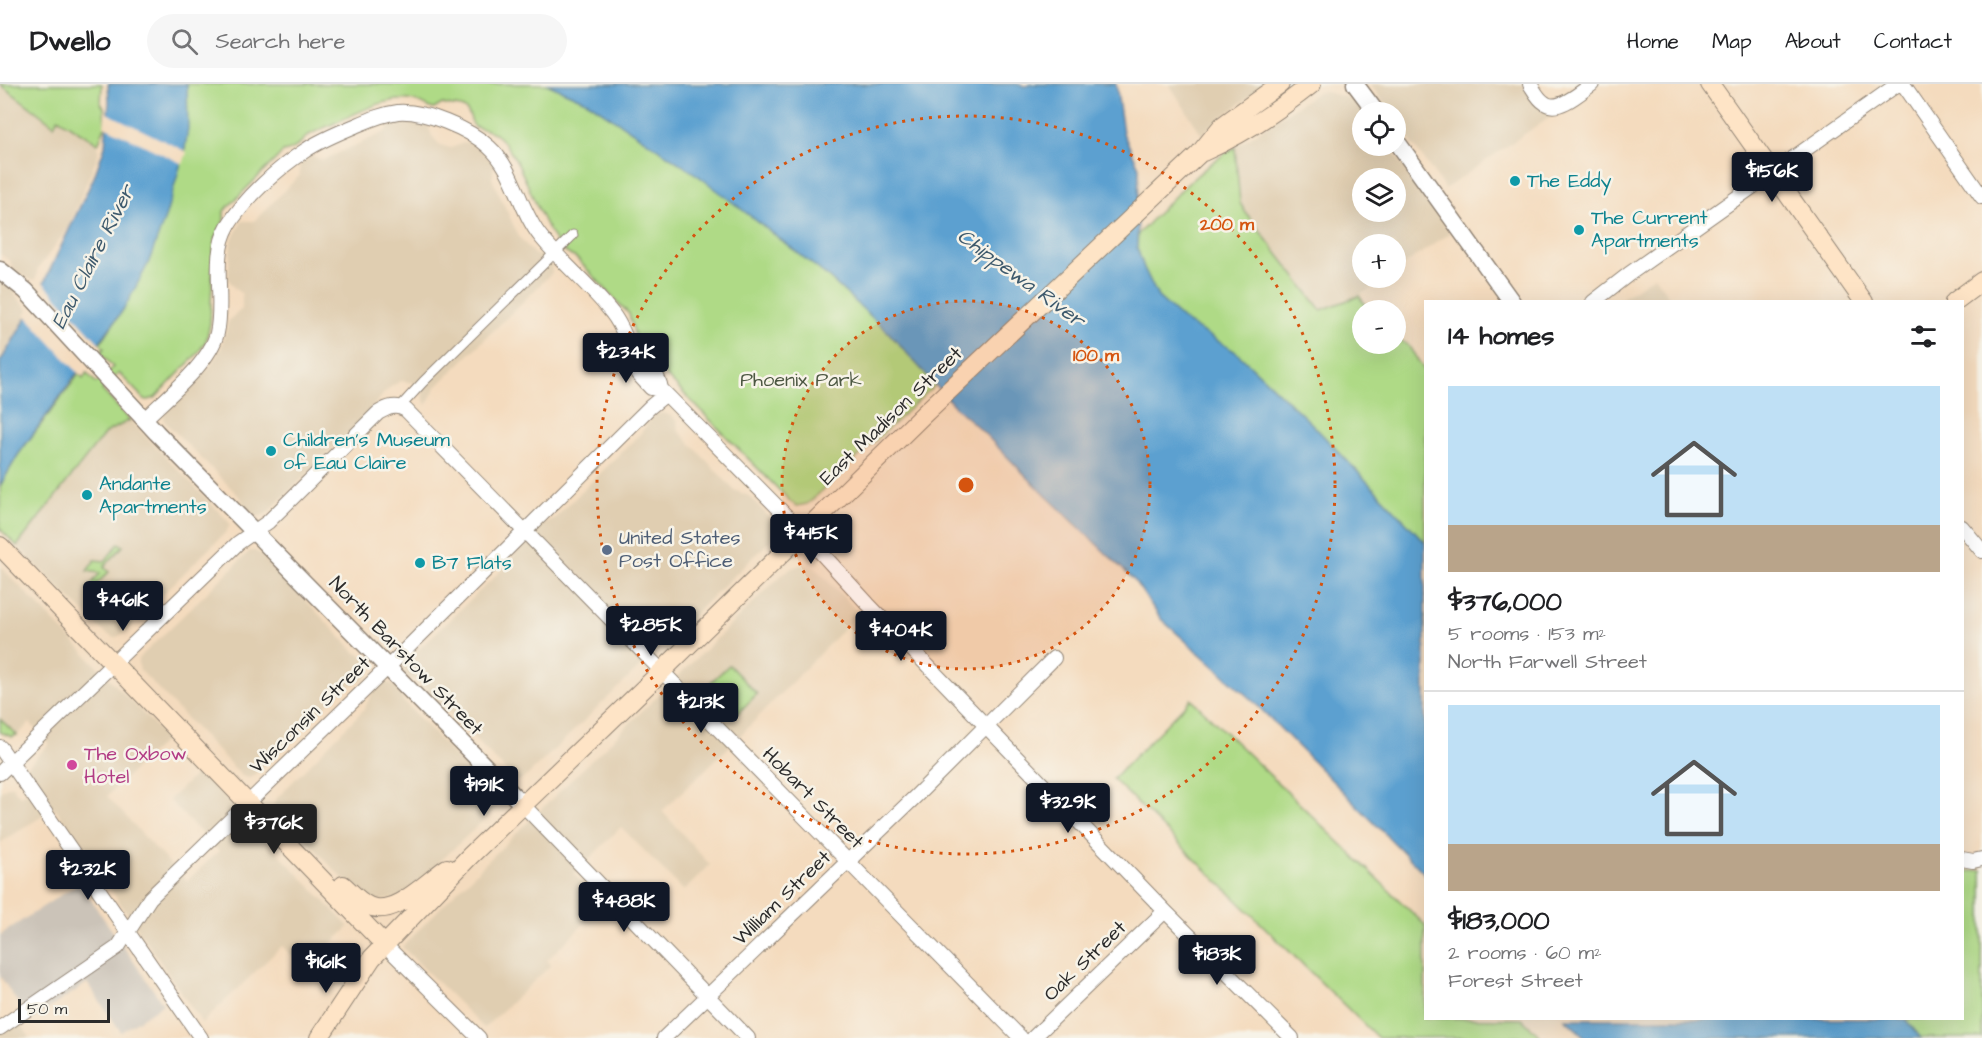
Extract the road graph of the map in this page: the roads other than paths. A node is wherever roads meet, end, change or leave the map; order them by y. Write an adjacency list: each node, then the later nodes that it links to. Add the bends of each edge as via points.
1 (1280, 84): 10 (main road, via 1222,126)
2 (1312, 84): 10 (main road, via 1259,123)
3 (1355, 84): 9 (street)
4 (1530, 84): 5 (street, via 1550,105 1564,102)
5 (1592, 84)
6 (1710, 84): 12 (main road)
7 (1898, 84): 12 (street)
8 (1903, 84): 13 (street)
9 (1368, 102)
10 (1199, 154): 28 (main road, East Madison Street)
11 (1406, 154): 18 (street)
12 (1773, 174): 19 (street); 20 (main road)
13 (1982, 197)
14 (573, 235): 15 (street)
15 (554, 253): 22 (street, via 612,313 631,349 628,358 638,374 651,388); 23 (street); 24 (street, via 526,216 499,157 483,141 452,125 412,113 373,118 306,149 240,209 221,243 218,323 213,345 197,367)
16 (0, 270): 24 (street, North Barstow Street, via 26,291)
17 (1981, 284): 21 (main road)
18 (1511, 300)
19 (1596, 300)
20 (1863, 300)
21 (1957, 300)
22 (664, 391): 27 (street, Wisconsin Street); 28 (street)
23 (400, 407): 26 (street, via 378,413); 27 (street, Hobart Street)
24 (145, 419): 26 (street, North Barstow Street)
25 (1964, 529): 30 (street)
26 (255, 531): 32 (street); 33 (street, North Barstow Street)
27 (524, 532): 33 (street, Wisconsin Street); 34 (street, Hobart Street)
28 (803, 533): 34 (main road, East Madison Street); 35 (street)
29 (0, 546): 32 (main road)
30 (1982, 551)
31 (1054, 658): 35 (street, William Street)
32 (113, 663): 37 (street); 39 (main road)
33 (387, 668): 39 (street, Wisconsin Street); 40 (street, North Barstow Street)
34 (661, 672): 40 (main road, East Madison Street); 42 (street, Hobart Street)
35 (985, 725): 42 (street, William Street); 44 (street)
36 (0, 747): 37 (street)
37 (12, 762): 38 (street); 45 (street)
38 (0, 773)
39 (248, 802): 43 (main road); 45 (street, Wisconsin Street, via 150,898)
40 (523, 805): 41 (main road, East Madison Street); 48 (street, North Barstow Street)
41 (470, 856): 43 (main road, via 390,908 367,906 334,880); 46 (main road, East Madison Street)
42 (848, 861): 48 (street, William Street); 56 (street, Hobart Street)
43 (325, 882): 46 (main road)
44 (1165, 911): 57 (street, Oak Street); 58 (street)
45 (127, 931): 49 (street, Wisconsin Street, via 118,948); 50 (street)
46 (384, 944): 47 (main road, East Madison Street); 53 (street)
47 (363, 970): 51 (main road, East Madison Street); 52 (main road, East Madison Street)
48 (708, 997): 54 (street, William Street); 55 (street, North Barstow Street)
49 (0, 1028)
50 (201, 1038)
51 (319, 1038)
52 (333, 1038)
53 (479, 1038)
54 (664, 1038)
55 (748, 1038)
56 (1021, 1038)
57 (1034, 1038)
58 (1292, 1038)

